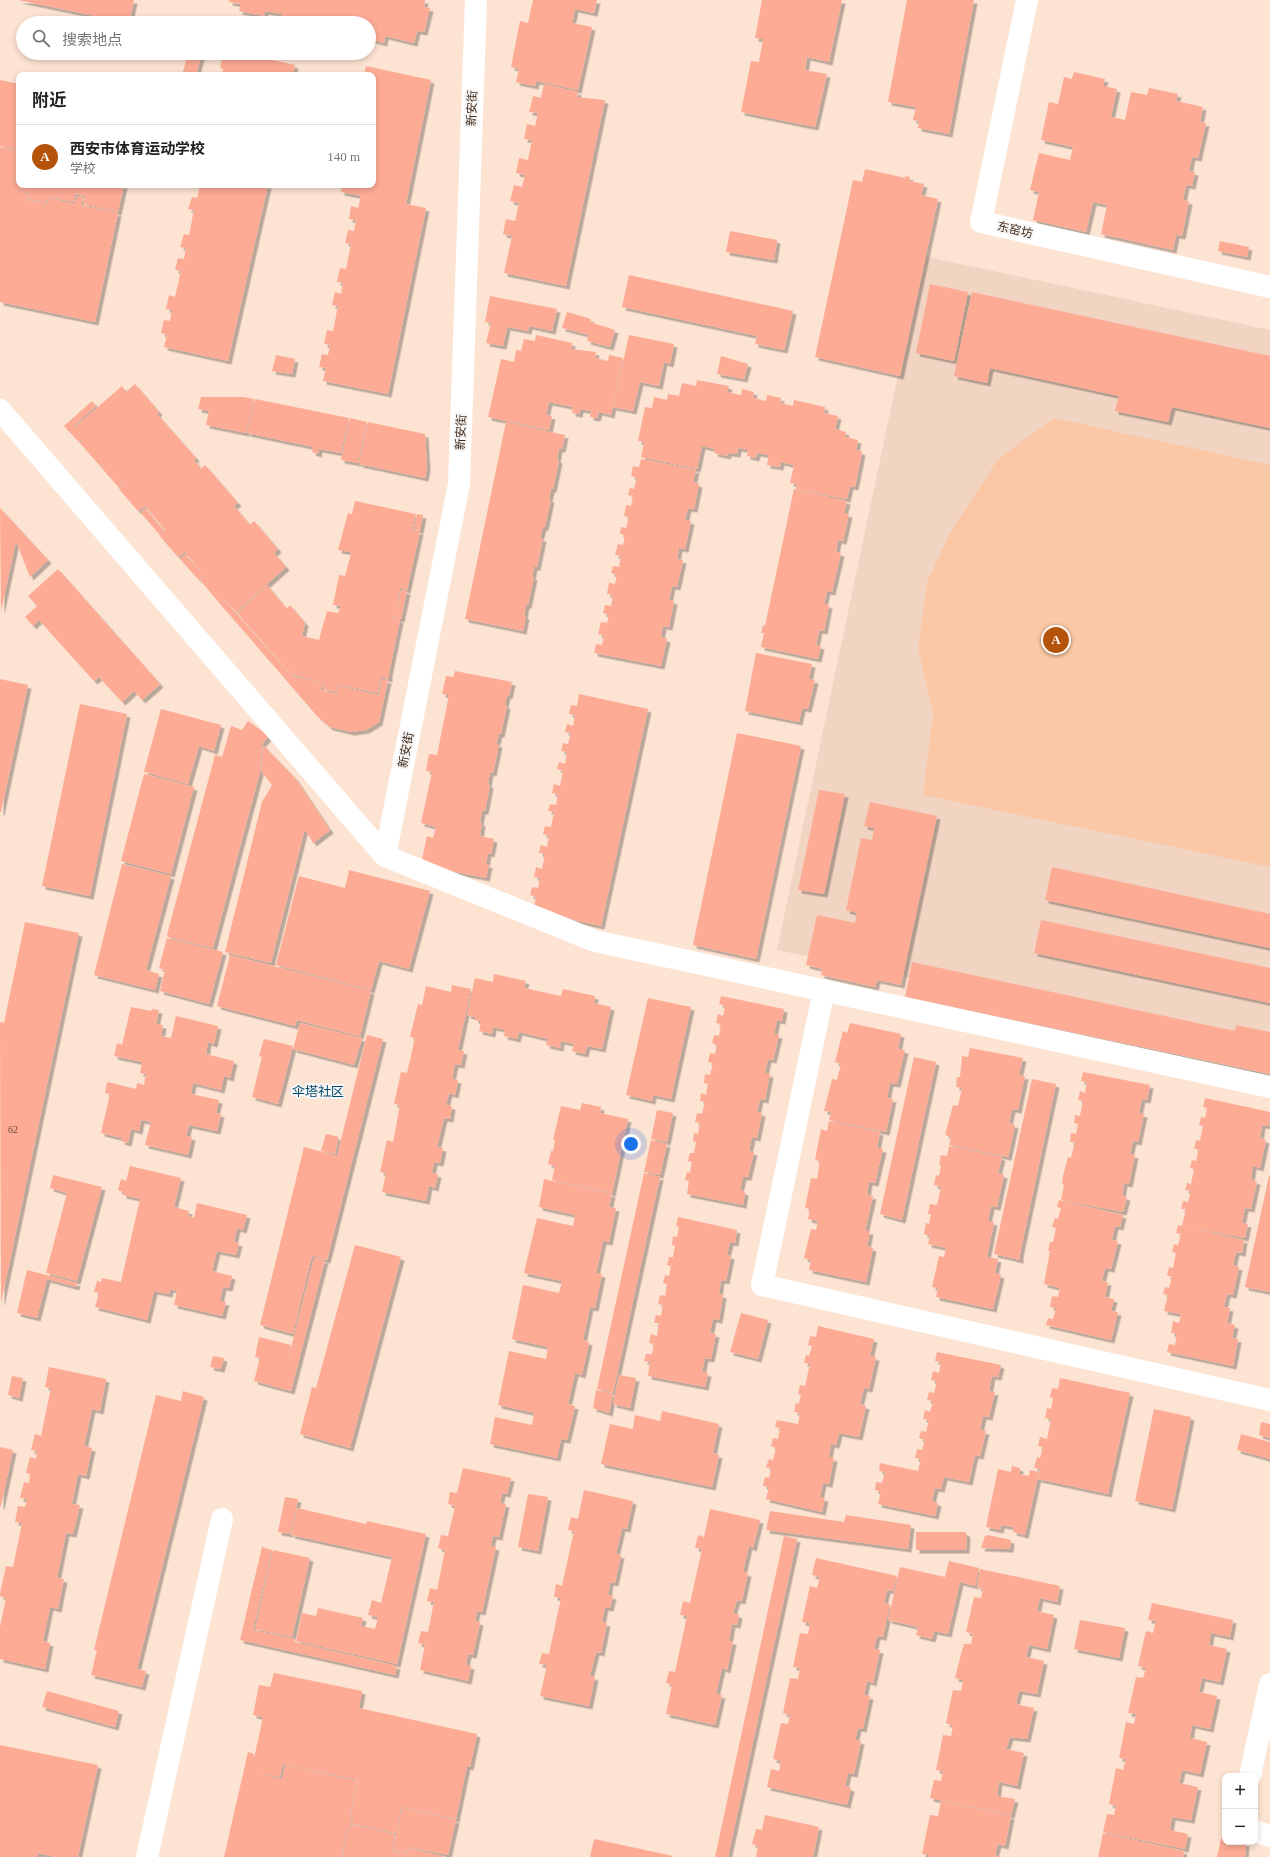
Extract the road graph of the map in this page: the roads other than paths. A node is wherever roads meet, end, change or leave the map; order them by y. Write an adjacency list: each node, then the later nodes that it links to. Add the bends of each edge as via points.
1 (476, 0): 5 (street, 新安街, via 459,484)
2 (1027, 0): 3 (street, 东窑坊, via 981,222)
3 (1270, 287)
4 (0, 410): 5 (street)
5 (385, 856): 6 (street, via 595,941)
6 (824, 990): 7 (street); 8 (street, via 762,1285)
7 (1270, 1087)
8 (1270, 1400)
9 (222, 1519): 14 (street)
10 (1270, 1684): 11 (street)
11 (1251, 1773)
12 (1258, 1833): 13 (street)
13 (1270, 1836)
14 (147, 1857)

